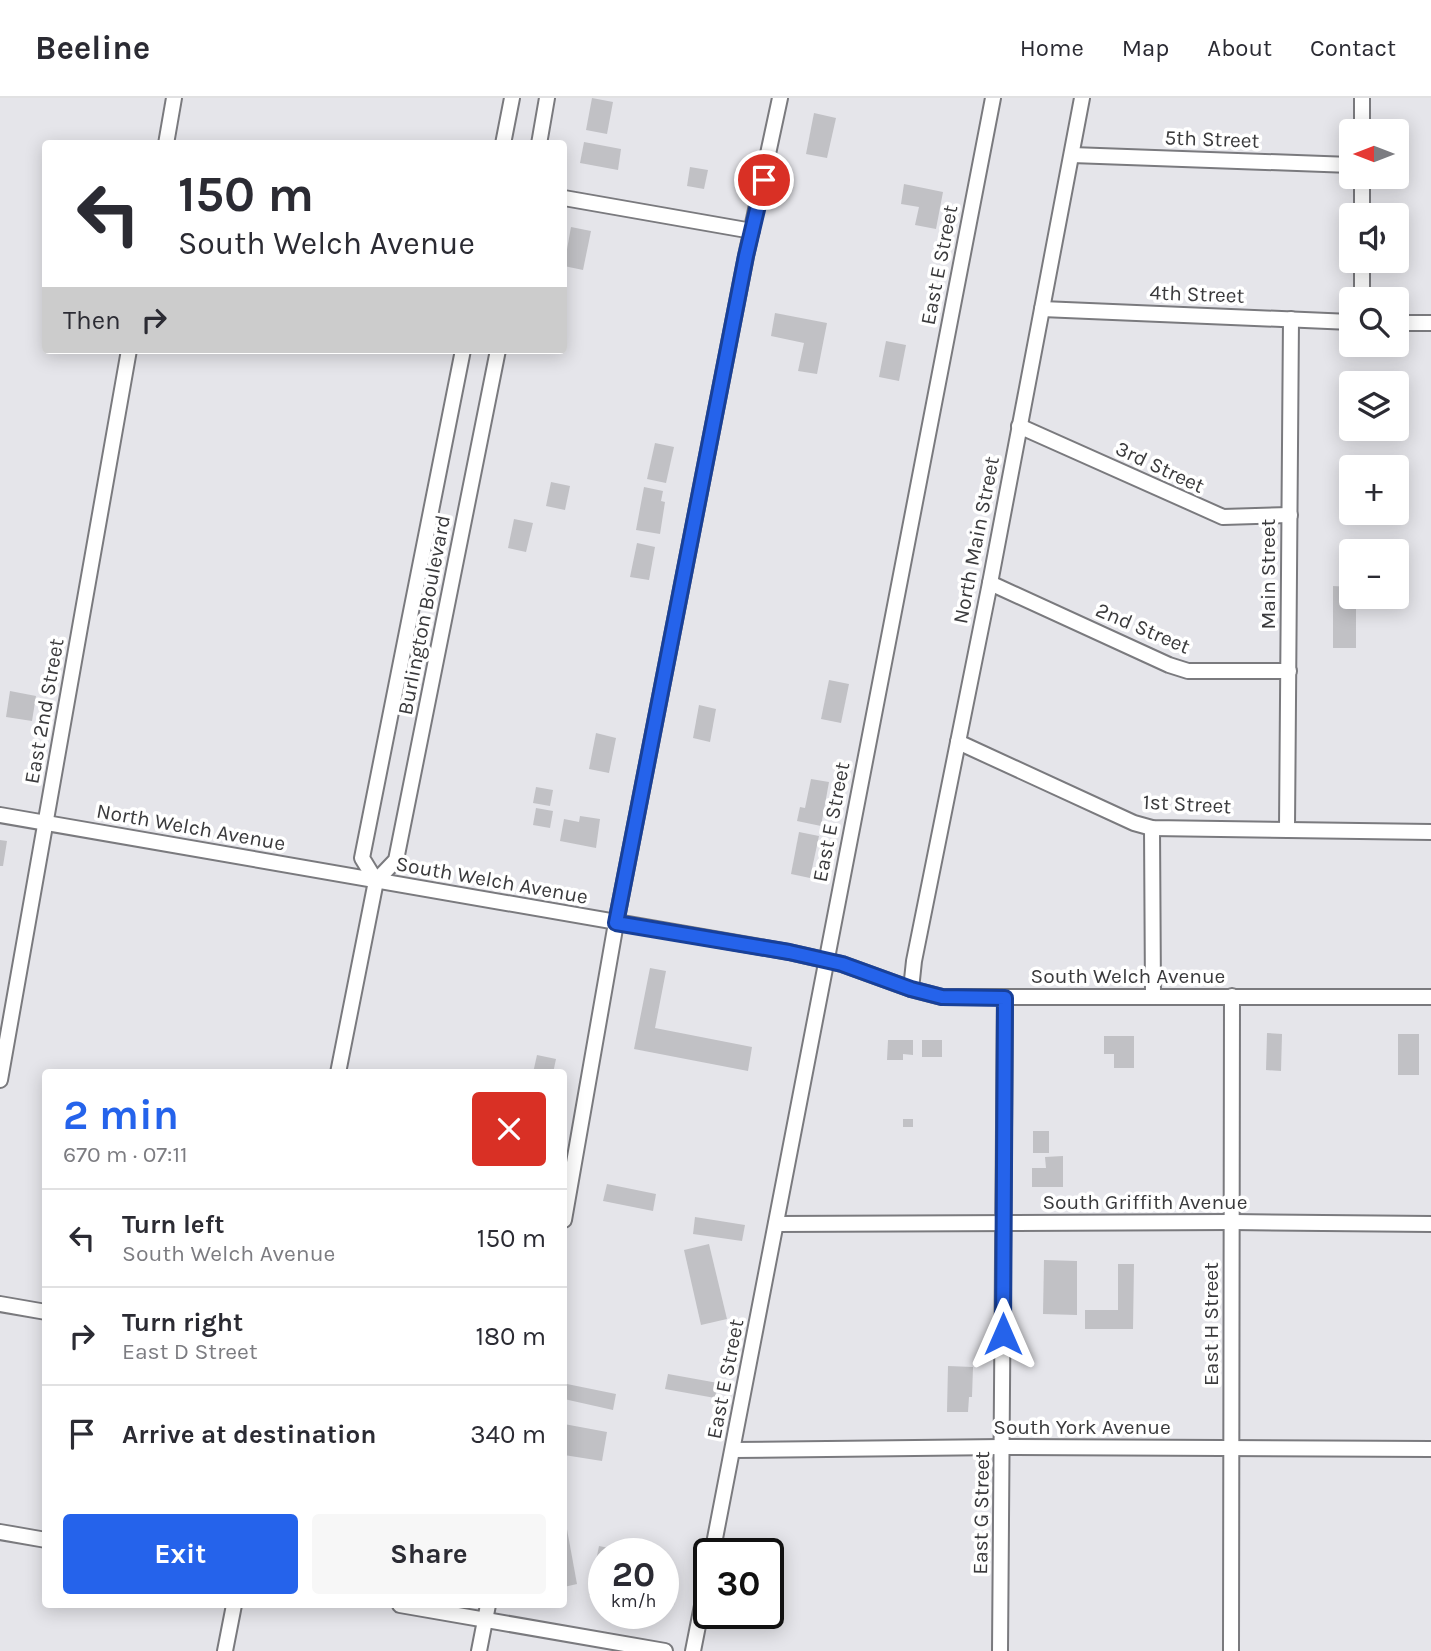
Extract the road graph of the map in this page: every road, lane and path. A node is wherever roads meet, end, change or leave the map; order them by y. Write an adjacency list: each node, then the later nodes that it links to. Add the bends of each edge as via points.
1 (174, 98): 9 (street)
2 (512, 98): 10 (street)
3 (547, 98): 11 (street)
4 (780, 98): 15 (street)
5 (993, 98): 36 (street, East E Street)
6 (1082, 98): 12 (street, North Main Street)
7 (1362, 98): 8 (street)
8 (1362, 119)
9 (167, 140)
10 (504, 140)
11 (540, 140)
12 (1072, 155): 13 (street, 5th Street); 16 (street, North Main Street)
13 (1339, 165)
14 (567, 199): 15 (street)
15 (752, 231): 35 (street)
16 (1042, 309): 17 (street, 4th Street); 24 (street, North Main Street)
17 (1290, 319): 18 (street, 4th Street); 25 (street, Main Street)
18 (1339, 321)
19 (1409, 323): 20 (street)
20 (1431, 323)
21 (128, 354): 30 (street, East 2nd Street)
22 (462, 354): 34 (street, Burlington Boulevard, via 362,858)
23 (497, 354): 34 (street, Burlington Boulevard, via 396,860)
24 (1019, 426): 25 (street, 3rd Street, via 1223,517); 26 (street, North Main Street)
25 (1290, 515): 27 (street, Main Street)
26 (990, 583): 27 (street, 2nd Street, via 1188,671); 28 (street, North Main Street)
27 (1289, 671): 32 (street, Main Street)
28 (958, 742): 31 (street, 1st Street); 37 (street, North Main Street)
29 (0, 815): 30 (street, North Welch Avenue)
30 (46, 823): 34 (street, North Welch Avenue); 42 (street, East 2nd Street)
31 (1152, 828): 32 (street, 1st Street); 38 (street)
32 (1287, 828): 33 (street, 1st Street)
33 (1431, 832)
34 (376, 881): 35 (street, South Welch Avenue); 43 (street, Burlington Boulevard)
35 (616, 923): 36 (street, South Welch Avenue); 45 (street)
36 (826, 961): 37 (street, South Welch Avenue); 48 (street, East E Street)
37 (911, 989): 41 (street, South Welch Avenue, via 942,997)
38 (1153, 996): 39 (street, South Welch Avenue); 41 (street, South Welch Avenue)
39 (1233, 996): 40 (street, South Welch Avenue); 46 (street, East H Street)
40 (1431, 997)
41 (1005, 998): 47 (street, East G Street)
42 (2, 1058): 44 (street, East 2nd Street)
43 (339, 1069)
44 (0, 1080)
45 (567, 1203)
46 (1232, 1222): 47 (street, South Griffith Avenue); 49 (street, South Griffith Avenue); 53 (street, East H Street)
47 (1003, 1223): 48 (street, South Griffith Avenue); 52 (street, East G Street)
48 (776, 1224): 55 (street, East E Street)
49 (1431, 1224)
50 (0, 1304): 51 (street)
51 (42, 1311)
52 (1002, 1447): 53 (street, South York Avenue); 55 (street, South York Avenue); 68 (street, East G Street)
53 (1232, 1448): 54 (street, South York Avenue); 69 (street, East H Street)
54 (1431, 1449)
55 (733, 1450): 57 (street, East E Street)
56 (0, 1532): 58 (street)
57 (715, 1538)
58 (42, 1539)
59 (232, 1608): 64 (street)
60 (417, 1608): 62 (street)
61 (487, 1608): 62 (street)
62 (485, 1620): 65 (street); 66 (street)
63 (697, 1629): 67 (street)
64 (225, 1651)
65 (479, 1651)
66 (665, 1651)
67 (692, 1651)
68 (1000, 1651)
69 (1231, 1651)

